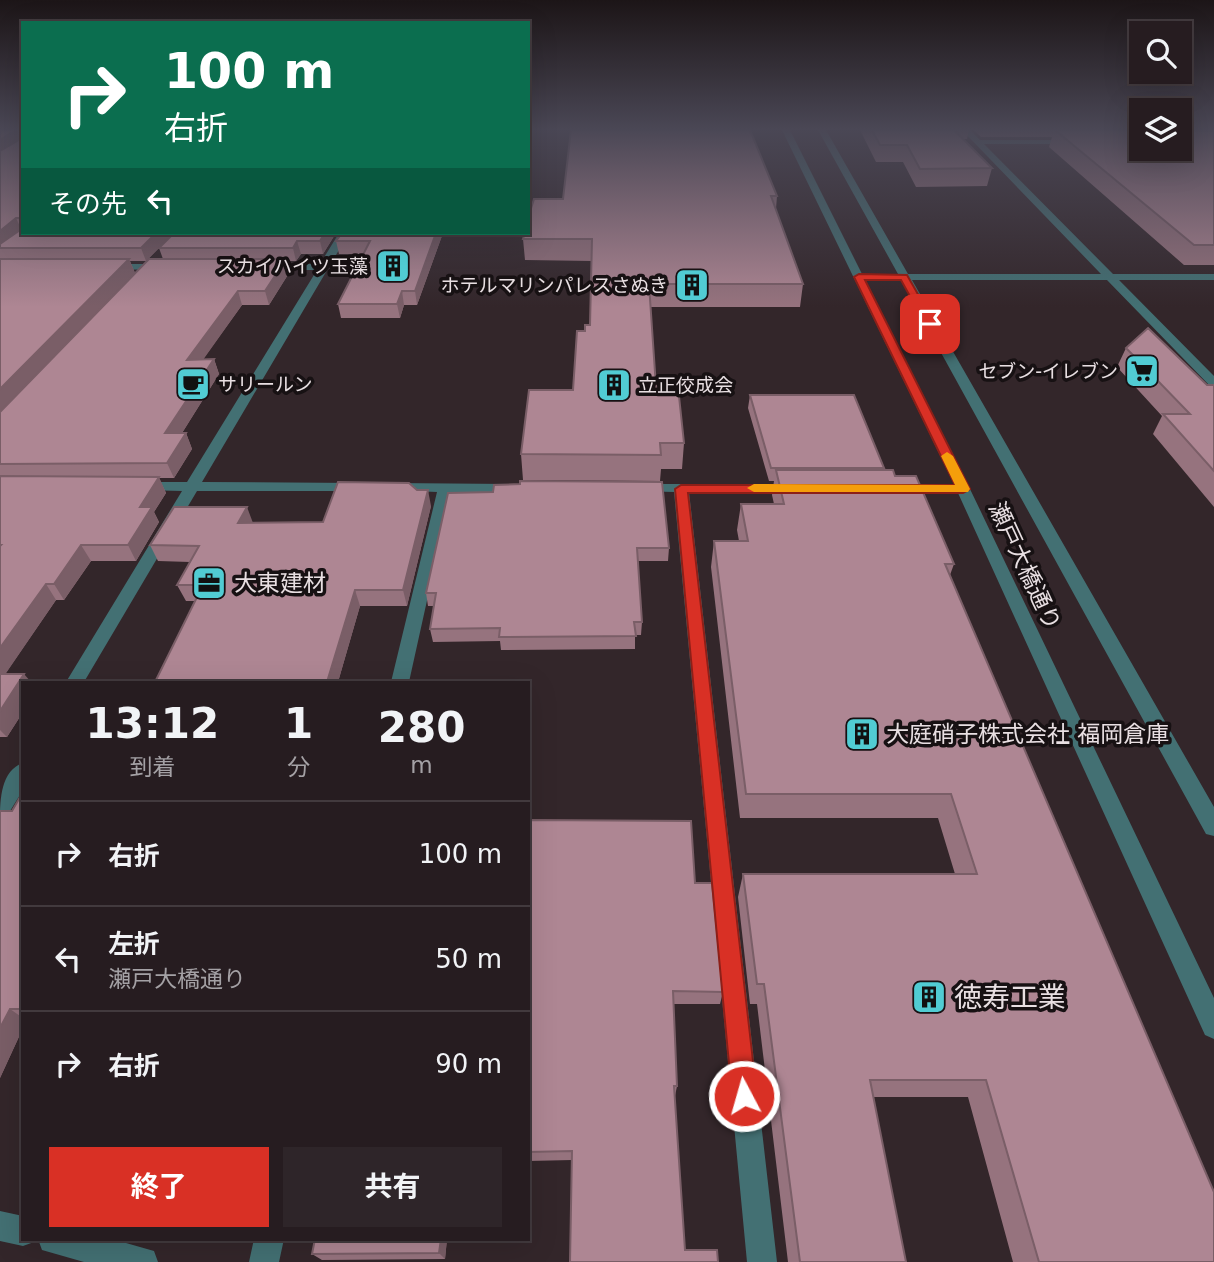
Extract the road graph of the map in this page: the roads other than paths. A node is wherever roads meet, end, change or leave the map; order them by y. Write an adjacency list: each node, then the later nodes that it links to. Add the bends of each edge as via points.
1 (815, 189): 11 (street, 瀬戸大橋通り)
2 (855, 189): 12 (street, 瀬戸大橋通り)
3 (1024, 189): 13 (street)
4 (343, 235): 9 (street)
5 (153, 263): 6 (street); 7 (street); 10 (street)
6 (95, 267)
7 (175, 267)
8 (256, 267): 9 (street)
9 (324, 267): 17 (street)
10 (140, 277)
11 (859, 277): 12 (street); 24 (street, 瀬戸大橋通り)
12 (904, 277): 13 (street); 29 (street, 瀬戸大橋通り)
13 (1110, 277): 14 (street); 15 (street)
14 (1214, 277)
15 (1214, 383)
16 (121, 485): 17 (street)
17 (192, 486): 18 (street); 25 (street)
18 (445, 487): 19 (street); 26 (street)
19 (529, 488)
20 (626, 488): 23 (street)
21 (807, 488): 23 (street)
22 (877, 488): 24 (street)
23 (681, 489): 37 (street)
24 (963, 489): 30 (street, 瀬戸大橋通り)
25 (76, 681)
26 (400, 681)
27 (21, 774): 28 (street)
28 (0, 810)
29 (1214, 827)
30 (1214, 1026)
31 (0, 1226): 32 (street)
32 (21, 1231)
33 (61, 1241): 35 (street)
34 (269, 1241): 36 (street)
35 (143, 1262)
36 (264, 1262)
37 (762, 1262)

